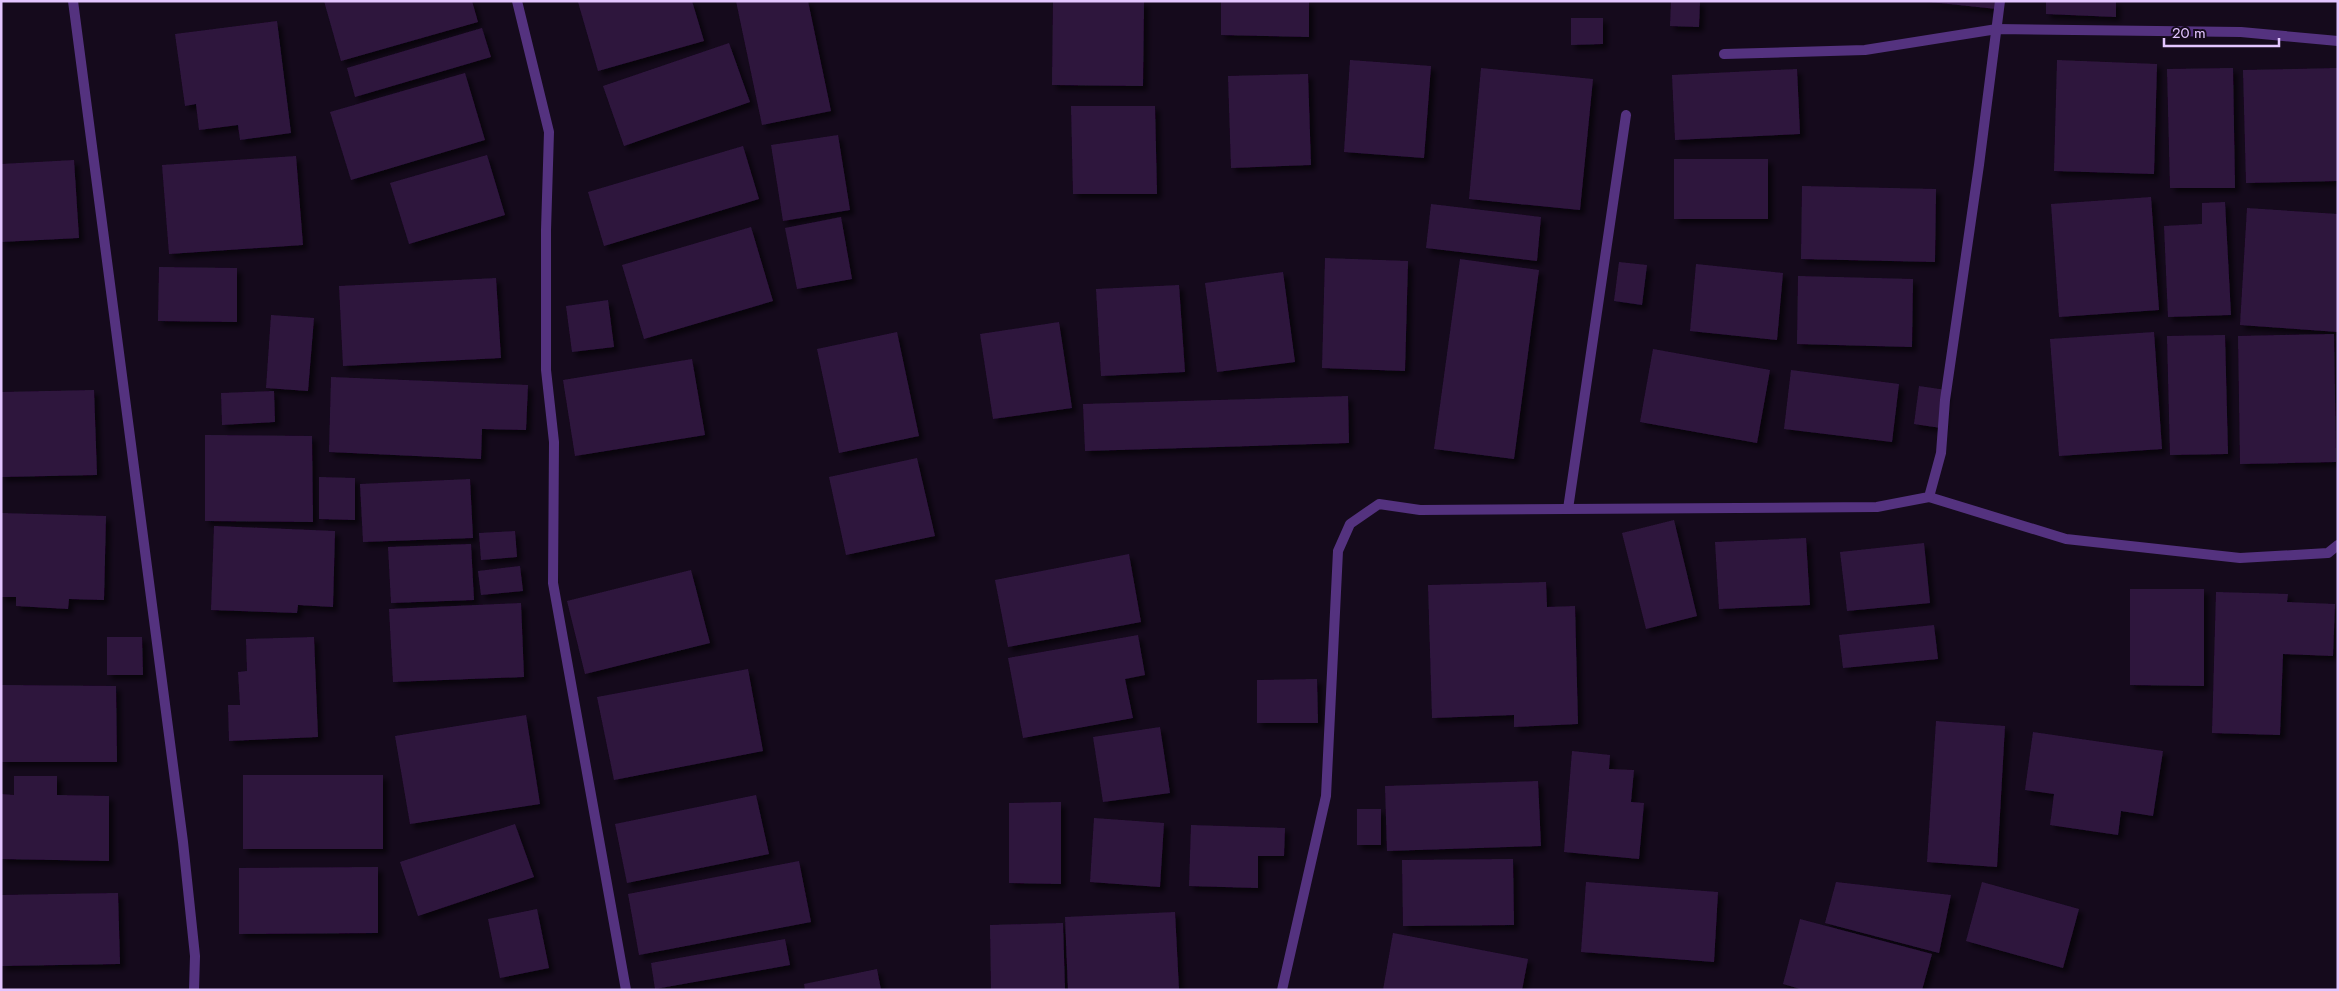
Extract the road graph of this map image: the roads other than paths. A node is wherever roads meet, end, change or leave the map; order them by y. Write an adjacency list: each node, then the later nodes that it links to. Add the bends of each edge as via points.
1 (73, 1): 12 (street, via 183,842 195,956)
2 (517, 1): 13 (street, via 549,132 546,370 554,442 554,583)
3 (2000, 1): 4 (street)
4 (1997, 30): 5 (street, via 2241,32); 6 (street, via 1865,50); 8 (street, via 1945,400 1941,454)
5 (2338, 41)
6 (1724, 54)
7 (1626, 115): 9 (street)
8 (1929, 497): 9 (street, via 1877,507); 11 (street, via 2066,539 2240,558)
9 (1568, 509): 14 (street, via 1420,510 1378,504 1350,524 1338,551 1326,796)
10 (2338, 545): 11 (street)
11 (2333, 554)
12 (194, 990)
13 (626, 990)
14 (1282, 990)

